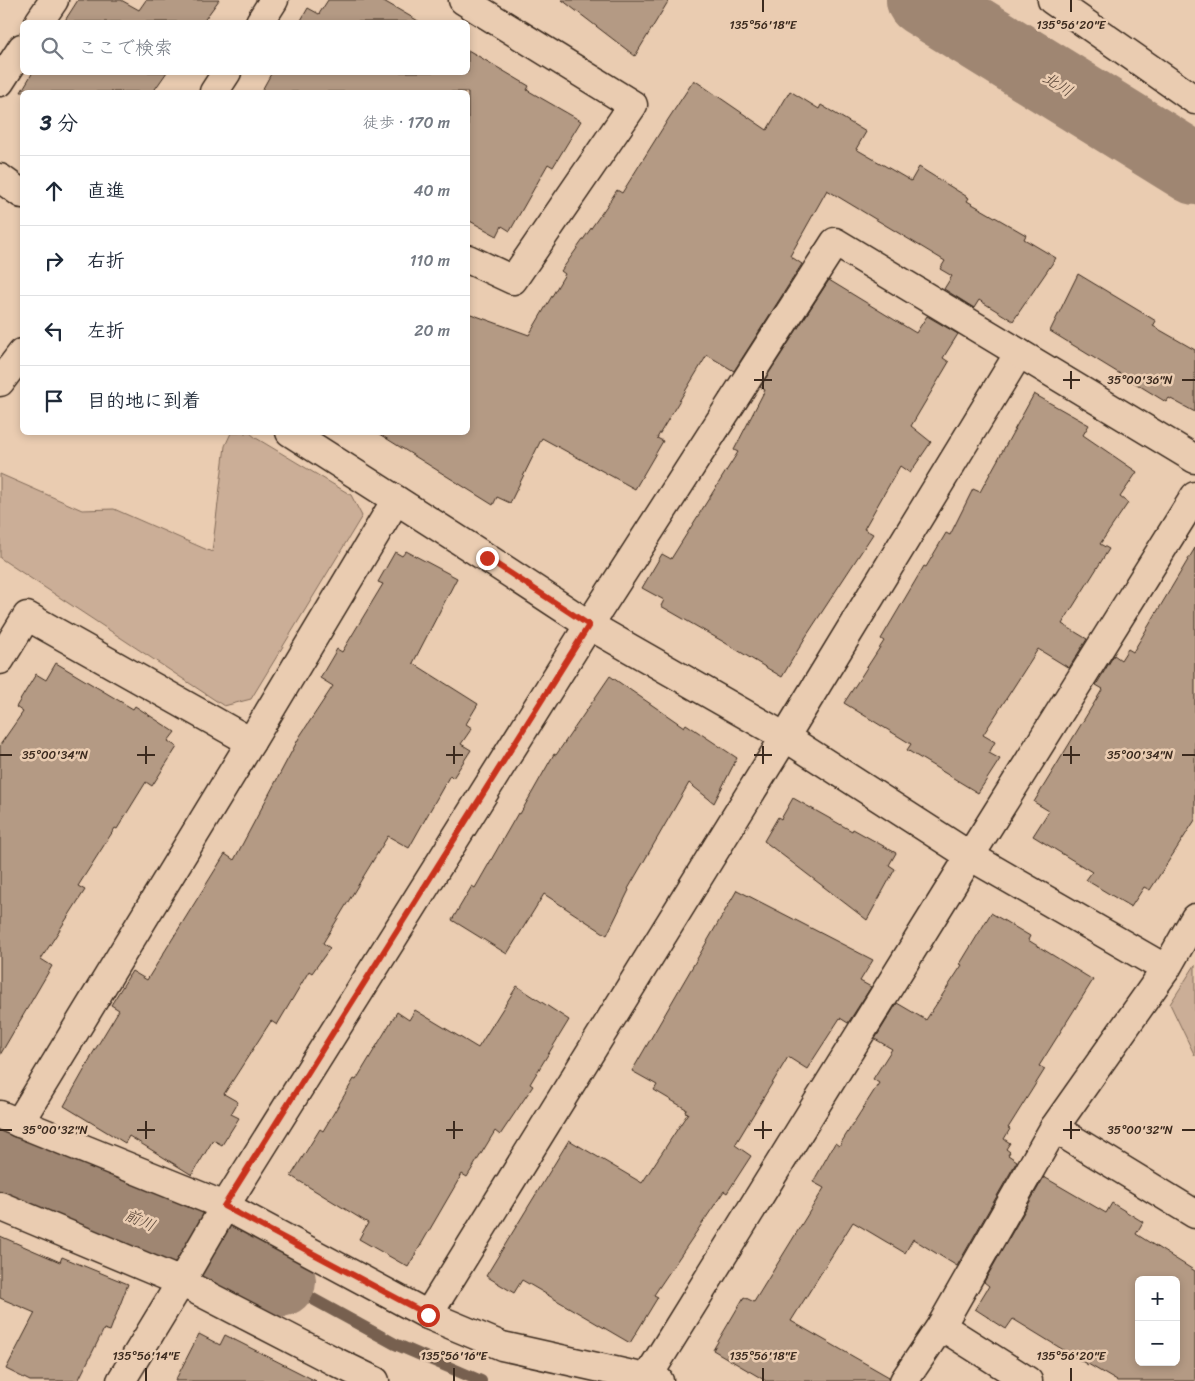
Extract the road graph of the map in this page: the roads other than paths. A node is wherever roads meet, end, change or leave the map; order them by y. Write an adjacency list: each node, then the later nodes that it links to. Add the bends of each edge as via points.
1 (54, 0): 5 (street)
2 (274, 0): 6 (street)
3 (463, 0): 14 (street, via 633,105 513,280)
4 (1052, 0): 11 (street)
5 (40, 20)
6 (261, 20)
7 (20, 51): 9 (street)
8 (225, 75): 10 (street)
9 (0, 82)
10 (215, 90)
11 (1195, 100)
12 (0, 178): 13 (street)
13 (20, 193)
14 (470, 260)
15 (1019, 353): 19 (street); 22 (street, via 835,242); 24 (street)
16 (20, 356): 17 (street)
17 (0, 382)
18 (295, 435): 21 (street)
19 (1195, 459)
20 (1195, 496): 26 (street)
21 (396, 500): 22 (street); 25 (street)
22 (589, 625): 24 (street); 32 (street)
23 (0, 660): 25 (street, via 27,616)
24 (785, 737): 26 (street); 35 (street)
25 (251, 742): 29 (street)
26 (970, 856): 28 (street); 37 (street)
27 (1195, 918): 28 (street)
28 (1166, 969): 30 (street)
29 (10, 1119): 32 (street)
30 (1054, 1128): 33 (street); 36 (street)
31 (0, 1206): 34 (street)
32 (224, 1206): 34 (street); 35 (street)
33 (1195, 1214)
34 (181, 1282): 38 (street); 39 (street)
35 (428, 1315): 37 (street, via 502,1346)
36 (941, 1326): 40 (street); 41 (street)
37 (650, 1380)
38 (121, 1381)
39 (375, 1381)
40 (904, 1381)
41 (1028, 1381)

